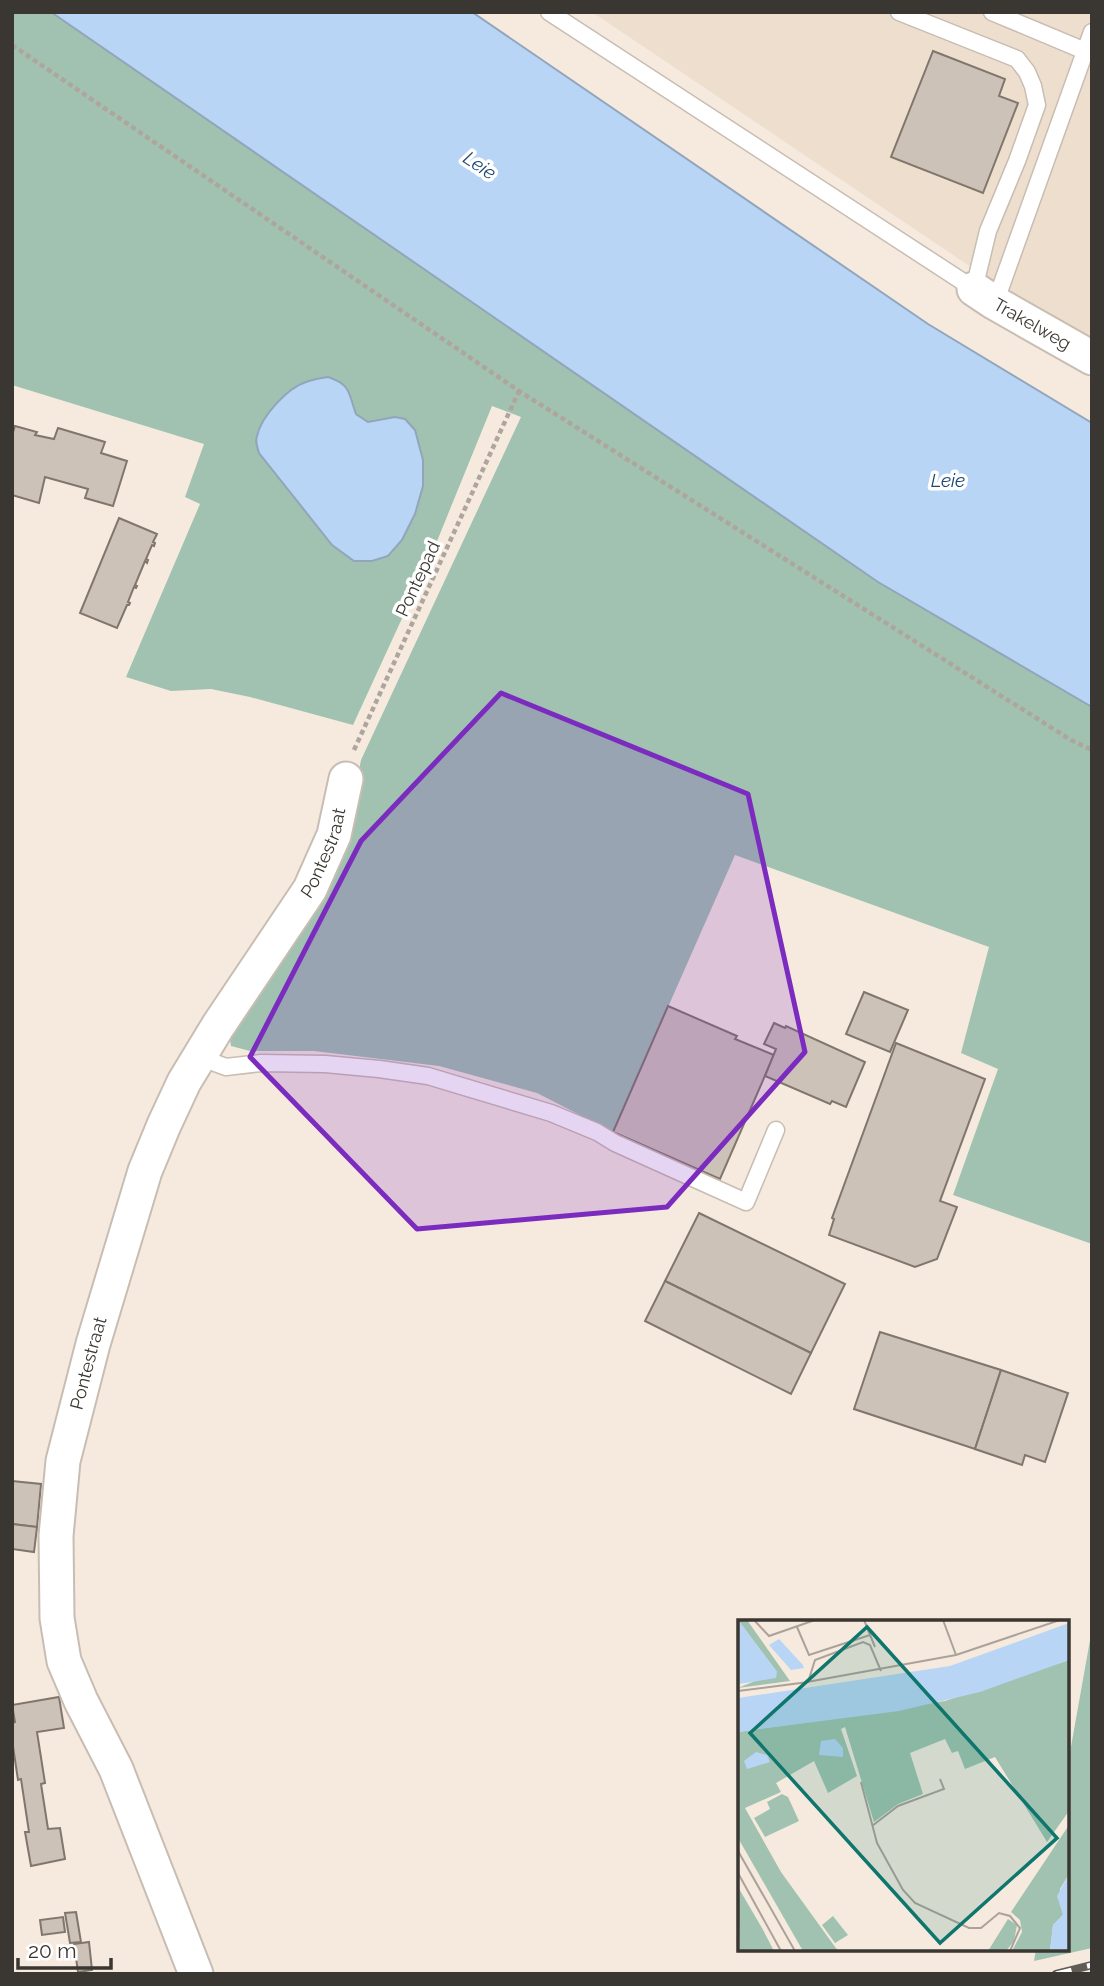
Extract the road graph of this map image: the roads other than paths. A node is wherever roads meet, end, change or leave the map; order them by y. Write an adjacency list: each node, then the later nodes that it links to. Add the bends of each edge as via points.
1 (549, 12): 6 (lane)
2 (899, 12): 6 (lane, via 1017,59 1033,86 1037,105 988,231)
3 (992, 12): 5 (lane)
4 (1092, 32): 5 (lane)
5 (1085, 51): 6 (lane)
6 (984, 296): 7 (street, Trakelweg)
7 (1092, 358)
8 (346, 779): 9 (street, Pontestraat, via 334,835 310,889)
9 (199, 1057): 10 (lane, via 226,1067 325,1064 428,1076 551,1113 746,1202); 11 (street, Pontestraat, via 145,1171 93,1343 63,1461 56,1536 57,1618 64,1661 117,1769)
10 (776, 1130)
11 (196, 1974)

